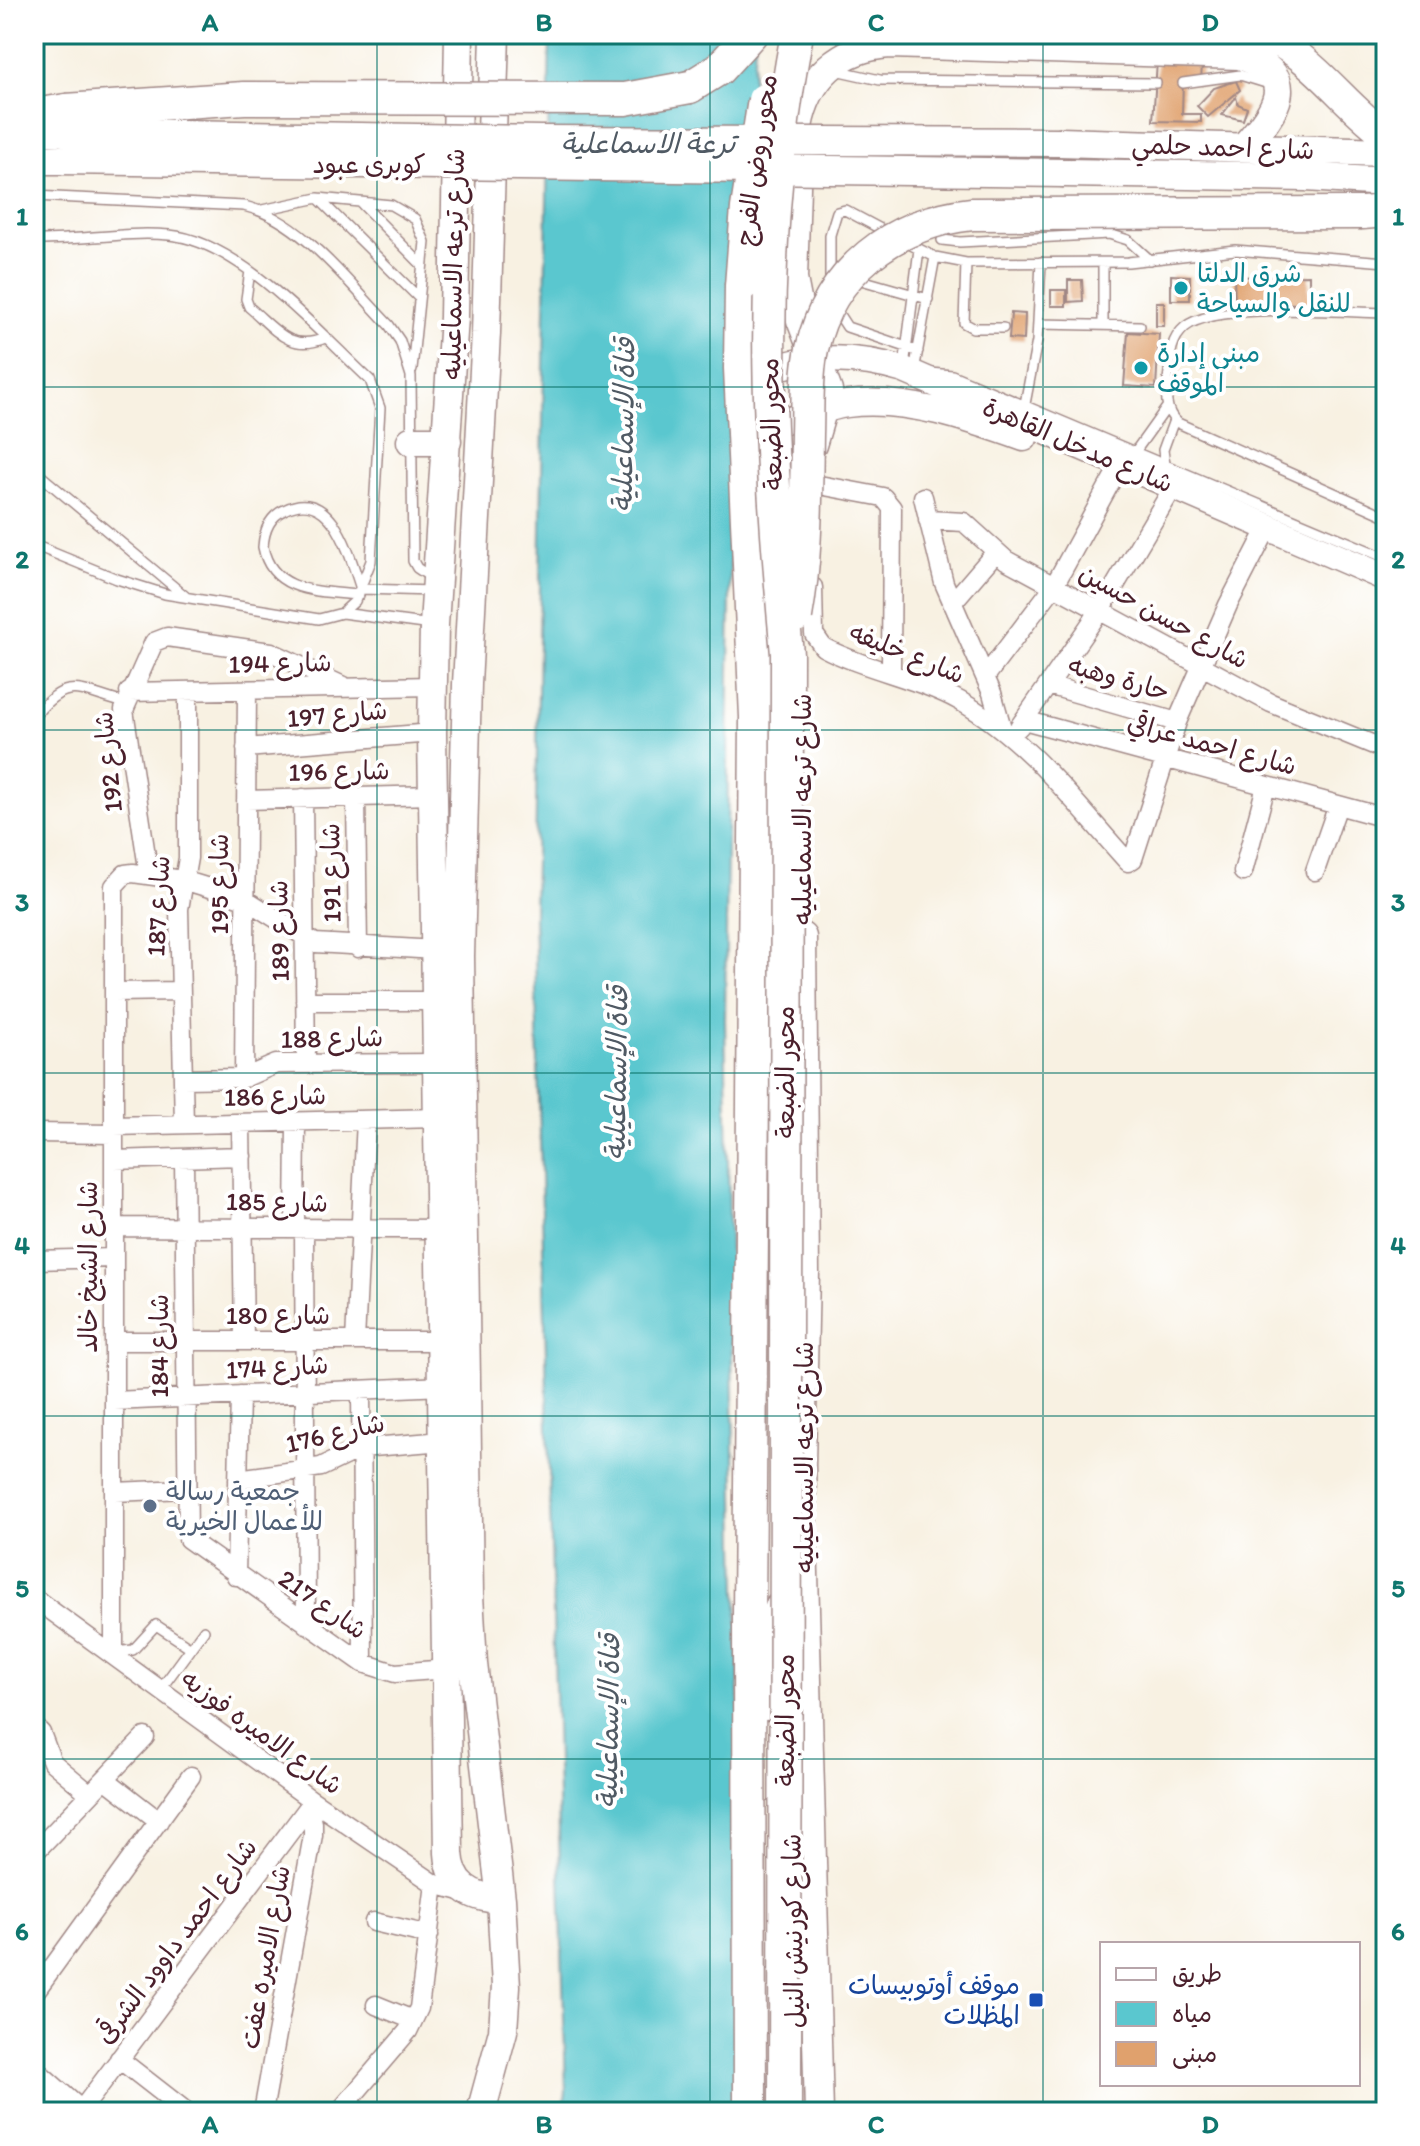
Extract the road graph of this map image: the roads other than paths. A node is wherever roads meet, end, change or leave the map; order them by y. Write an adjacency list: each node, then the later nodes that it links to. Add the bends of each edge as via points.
1 (459, 34): 61 (main road, شارع ترعه الاسماعيليه)
2 (495, 34): 182 (main road, شارع ترعه الاسماعيليه, via 460,956 469,1595)
3 (751, 34): 13 (highway, bridge, via 705,79 647,97 244,98)
4 (775, 34): 39 (highway, محور روض الفرج, bridge, via 747,208)
5 (797, 34): 84 (highway, محور الضبعة, bridge, via 776,174 767,289 769,445)
6 (853, 34): 52 (main road, شارع ترعه الاسماعيليه, via 804,64 790,81 773,123 759,316)
7 (1259, 34): 15 (main road, via 1289,49)
8 (828, 67): 9 (lane, via 880,80); 11 (main road, شارع ترعه الاسماعيليه, via 857,50 890,44 1216,51 1258,62); 49 (main road, شارع ترعه الاسماعيليه, via 807,94 798,127 793,279)
9 (1156, 83)
10 (1183, 83): 11 (lane, via 1240,75)
11 (1278, 89): 17 (main road, via 1270,118)
12 (34, 115): 13 (highway)
13 (65, 121): 14 (main road); 16 (main road, كوبرى عبود, bridge, via 540,140)
14 (34, 131)
15 (1386, 135)
16 (1060, 142): 17 (main road, شارع احمد حلمي)
17 (1244, 147): 18 (main road, شارع احمد حلمي)
18 (1386, 152)
19 (46, 160): 20 (main road, كوبرى عبود, bridge)
20 (1064, 173): 21 (main road, شارع احمد حلمي)
21 (1386, 182)
22 (34, 196): 25 (lane)
23 (318, 198): 24 (lane); 25 (lane); 41 (lane)
24 (360, 202): 36 (lane); 36 (lane, via 391,205 415,219 425,242)
25 (262, 210): 53 (lane, via 289,224 389,325)
26 (1374, 212): 84 (highway, bridge, via 972,214 925,222 885,242 838,289 812,351 804,561)
27 (34, 240): 37 (lane, via 172,235 207,244)
28 (942, 240): 31 (lane, via 1109,234 1128,240)
29 (919, 249): 30 (lane); 38 (lane, via 842,210 834,218); 40 (lane)
30 (935, 257): 34 (lane); 42 (lane)
31 (1150, 260): 33 (lane, via 1235,250); 35 (lane)
32 (1041, 262): 34 (lane); 35 (lane); 44 (lane)
33 (1386, 262)
34 (966, 263): 47 (lane, via 964,323)
35 (1103, 263): 45 (lane)
36 (422, 265): 41 (lane)
37 (250, 271): 48 (lane); 48 (lane, via 249,307 295,344)
38 (829, 271): 40 (lane); 51 (lane, via 843,325)
39 (741, 286): 197 (highway, محور الضبعة, via 756,717)
40 (913, 295): 42 (lane); 51 (lane)
41 (419, 298): 53 (lane)
42 (928, 299): 51 (lane)
43 (1386, 313): 55 (lane, via 1267,312 1195,320 1171,347)
44 (1039, 324): 45 (lane); 57 (lane)
45 (1103, 325): 46 (lane)
46 (1140, 326)
47 (1003, 328)
48 (325, 338): 77 (lane, via 370,380 379,401 373,546)
49 (816, 359): 50 (street, شارع مدخل القاهرة); 52 (street, شارع مدخل القاهرة); 56 (main road, شارع ترعه الاسماعيليه, via 826,379)
50 (877, 362): 51 (street, شارع مدخل القاهرة); 54 (street)
51 (912, 364): 57 (street, شارع مدخل القاهرة)
52 (761, 372): 59 (main road, شارع ترعه الاسماعيليه)
53 (411, 376): 60 (lane)
54 (867, 403): 56 (street, شارع مدخل القاهرة); 63 (street, شارع مدخل القاهرة, via 925,410)
55 (1167, 407): 58 (lane); 63 (lane)
56 (824, 410): 59 (street, شارع مدخل القاهرة); 65 (street, شارع خليفه); 201 (main road, شارع ترعه الاسماعيليه, via 802,490 801,757 801,1465)
57 (1023, 413): 63 (street, شارع مدخل القاهرة)
58 (1174, 420): 62 (lane, via 1163,450); 68 (lane)
59 (762, 423): 164 (main road, شارع ترعه الاسماعيليه)
60 (411, 441): 61 (main road); 75 (lane, via 413,561)
61 (447, 441): 75 (main road, شارع ترعه الاسماعيليه)
62 (1165, 464): 63 (lane); 70 (lane)
63 (1126, 465): 67 (street, شارع مدخل القاهرة); 70 (street, شارع مدخل القاهرة); 76 (street)
64 (34, 470): 79 (lane)
65 (814, 484): 86 (street, شارع خليفه, via 814,634 830,651); 86 (street, via 883,497 892,508)
66 (923, 497): 69 (street)
67 (1167, 498): 70 (street, شارع مدخل القاهرة); 81 (street)
68 (1386, 516)
69 (928, 520): 72 (street, شارع حسن حسين, via 964,522); 80 (street)
70 (1277, 529): 73 (lane); 74 (street, شارع مدخل القاهرة); 78 (street, شارع مدخل القاهرة); 85 (street)
71 (34, 545): 79 (lane, via 117,579)
72 (995, 553): 76 (street, شارع حسن حسين); 80 (street)
73 (1386, 558)
74 (1386, 578)
75 (437, 586): 77 (lane); 83 (main road, شارع ترعه الاسماعيليه)
76 (1054, 586): 81 (street, شارع حسن حسين); 87 (street)
77 (360, 592): 77 (lane, via 312,591 283,580 265,556 264,537 271,519 295,506 322,512 340,532); 82 (lane)
78 (1386, 593)
79 (185, 597): 82 (lane, via 319,619)
80 (952, 603): 87 (street)
81 (1101, 609): 85 (street, شارع حسن حسين); 88 (street)
82 (342, 613): 83 (lane)
83 (434, 625): 89 (main road, شارع ترعه الاسماعيليه)
84 (787, 654): 199 (highway, محور الضبعة, bridge)
85 (1202, 666): 96 (street); 100 (street, شارع حسن حسين, via 1271,703)
86 (891, 671): 97 (street, شارع خليفه, via 962,702)
87 (985, 677): 97 (street)
88 (1048, 685): 95 (street); 96 (street, حارة وهبه)
89 (433, 686): 90 (street, شارع 194); 98 (main road, شارع ترعه الاسماعيليه)
90 (345, 687): 91 (street, شارع 194); 93 (street, شارع 192, via 271,652 167,637 149,647)
91 (247, 690): 92 (street, شارع 194); 99 (street, شارع 195)
92 (188, 691): 93 (street, شارع 194); 112 (street, شارع 187, via 188,858)
93 (127, 698): 94 (lane, via 65,688); 111 (street, شارع 192)
94 (37, 713)
95 (1024, 720): 97 (street); 101 (street, شارع احمد عراقي)
96 (1177, 722): 101 (street)
97 (1007, 732): 101 (street, via 1128,862)
98 (432, 733): 99 (street, شارع 197); 103 (main road, شارع ترعه الاسماعيليه)
99 (246, 748): 106 (street, شارع 195)
100 (1386, 750)
101 (1163, 758): 102 (street, شارع احمد عراقي)
102 (1266, 786): 107 (street, شارع احمد عراقي); 110 (street)
103 (433, 795): 104 (street, شارع 196); 116 (main road, شارع ترعه الاسماعيليه)
104 (356, 797): 105 (street, شارع 196); 115 (street, شارع 191)
105 (303, 798): 106 (street, شارع 196); 114 (street, شارع 189)
106 (246, 800): 113 (street, شارع 195)
107 (1338, 805): 108 (street, شارع احمد عراقي); 109 (street)
108 (1386, 818)
109 (1315, 871)
110 (1243, 872)
111 (149, 875): 112 (street); 118 (street, شارع الشيخ خالد, via 125,874 118,879)
112 (183, 880): 113 (street); 117 (street, شارع 187)
113 (245, 899): 114 (street); 123 (street, شارع 195)
114 (305, 938): 115 (street); 119 (street, شارع 189)
115 (358, 948): 116 (street)
116 (436, 950): 120 (main road, شارع ترعه الاسماعيليه)
117 (181, 991): 118 (street); 124 (street, شارع 187)
118 (114, 992): 130 (street, شارع الشيخ خالد)
119 (305, 1001): 120 (street); 122 (street, شارع 189)
120 (437, 1001): 121 (main road, شارع ترعه الاسماعيليه)
121 (438, 1063): 122 (street, شارع 188); 125 (main road, شارع ترعه الاسماعيليه)
122 (306, 1064): 123 (street, شارع 188, via 269,1065)
123 (244, 1078): 124 (street, شارع 188)
124 (183, 1079): 129 (street, شارع 187)
125 (438, 1118): 126 (street, شارع 186); 140 (main road, شارع ترعه الاسماعيليه)
126 (366, 1120): 127 (street, شارع 186); 139 (street)
127 (296, 1122): 128 (street, شارع 186); 138 (street)
128 (241, 1123): 129 (street, شارع 186); 132 (street)
129 (184, 1124): 130 (street, شارع 186)
130 (114, 1130): 131 (street, شارع 186); 134 (street, شارع الشيخ خالد)
131 (34, 1133)
132 (242, 1156): 133 (street); 137 (street)
133 (184, 1158): 134 (street); 136 (street, شارع 184)
134 (114, 1160): 135 (street, شارع الشيخ خالد)
135 (113, 1227): 136 (street, شارع 185); 141 (street, شارع الشيخ خالد)
136 (185, 1227): 137 (street, شارع 185); 145 (street, شارع 184)
137 (243, 1228): 138 (street, شارع 185); 146 (street)
138 (300, 1228): 139 (street, شارع 185); 143 (street)
139 (361, 1228): 140 (street, شارع 185); 147 (street)
140 (440, 1229): 148 (main road, شارع ترعه الاسماعيليه)
141 (114, 1258): 142 (street); 144 (street, شارع الشيخ خالد)
142 (34, 1260)
143 (306, 1340): 146 (street, شارع 180); 147 (street, شارع 180); 151 (street)
144 (114, 1341): 145 (street, شارع 180); 154 (street, شارع الشيخ خالد)
145 (185, 1341): 146 (street, شارع 180); 153 (street, شارع 184)
146 (244, 1341)
147 (355, 1341): 148 (street, شارع 180)
148 (442, 1341): 149 (main road, شارع ترعه الاسماعيليه)
149 (443, 1386): 150 (street, شارع 174); 155 (main road, شارع ترعه الاسماعيليه)
150 (361, 1390): 151 (street, شارع 174); 156 (street)
151 (307, 1392): 152 (street, شارع 174); 157 (street)
152 (240, 1395): 153 (street, شارع 174); 158 (street)
153 (186, 1397): 154 (street, شارع 174); 159 (street, شارع 184)
154 (114, 1401): 160 (street, شارع الشيخ خالد)
155 (443, 1441): 156 (street, شارع 176); 170 (main road, شارع ترعه الاسماعيليه)
156 (361, 1448): 157 (street, شارع 176); 169 (street)
157 (306, 1469): 158 (street, شارع 176); 165 (street)
158 (238, 1479): 162 (street)
159 (186, 1489): 160 (street); 161 (street, شارع 184)
160 (114, 1492): 168 (street, شارع الشيخ خالد)
161 (186, 1534): 162 (street, شارع 217)
162 (236, 1576): 165 (street, شارع 217)
163 (34, 1598): 168 (street, شارع الاميره فوزيه)
164 (780, 1605): 198 (main road, via 766,1656); 200 (main road, شارع كورنيش النيل, via 795,1894)
165 (306, 1624): 169 (street, شارع 217)
166 (204, 1630): 167 (lane)
167 (191, 1648): 168 (lane, via 156,1625 133,1650); 171 (lane)
168 (114, 1654): 171 (street, شارع الاميره فوزيه)
169 (363, 1663): 170 (street, شارع 217, via 395,1673)
170 (448, 1669): 181 (main road, شارع ترعه الاسماعيليه, via 450,1864)
171 (160, 1690): 177 (street, شارع الاميره فوزيه)
172 (34, 1726): 176 (street, via 49,1757)
173 (145, 1737): 175 (street)
174 (191, 1776): 178 (street)
175 (105, 1779): 176 (street); 178 (street)
176 (90, 1794): 179 (street)
177 (309, 1808): 180 (street, شارع الاميره فوزيه); 188 (street, شارع احمد داوود الشرقى); 193 (street, شارع الاميره عفت, via 313,1835)
178 (159, 1821): 185 (street)
179 (34, 1853)
180 (435, 1884): 181 (street, شارع الاميره فوزيه); 184 (street)
181 (468, 1893): 182 (main road)
182 (501, 1899): 189 (main road, شارع ترعه الاسماعيليه, via 506,2006)
183 (374, 1922): 184 (street)
184 (429, 1935): 187 (street, via 422,1997)
185 (34, 1993)
186 (376, 2005): 187 (street)
187 (413, 2020): 194 (street)
188 (119, 2059): 191 (street, شارع احمد داوود الشرقى); 192 (street)
189 (494, 2065): 195 (main road); 196 (main road, شارع ترعه الاسماعيليه)
190 (34, 2075): 191 (main road)
191 (78, 2112)
192 (187, 2112)
193 (263, 2112)
194 (339, 2112)
195 (459, 2112)
196 (481, 2112)
197 (750, 2112)
198 (761, 2112)
199 (785, 2112)
200 (797, 2112)
201 (819, 2112)

